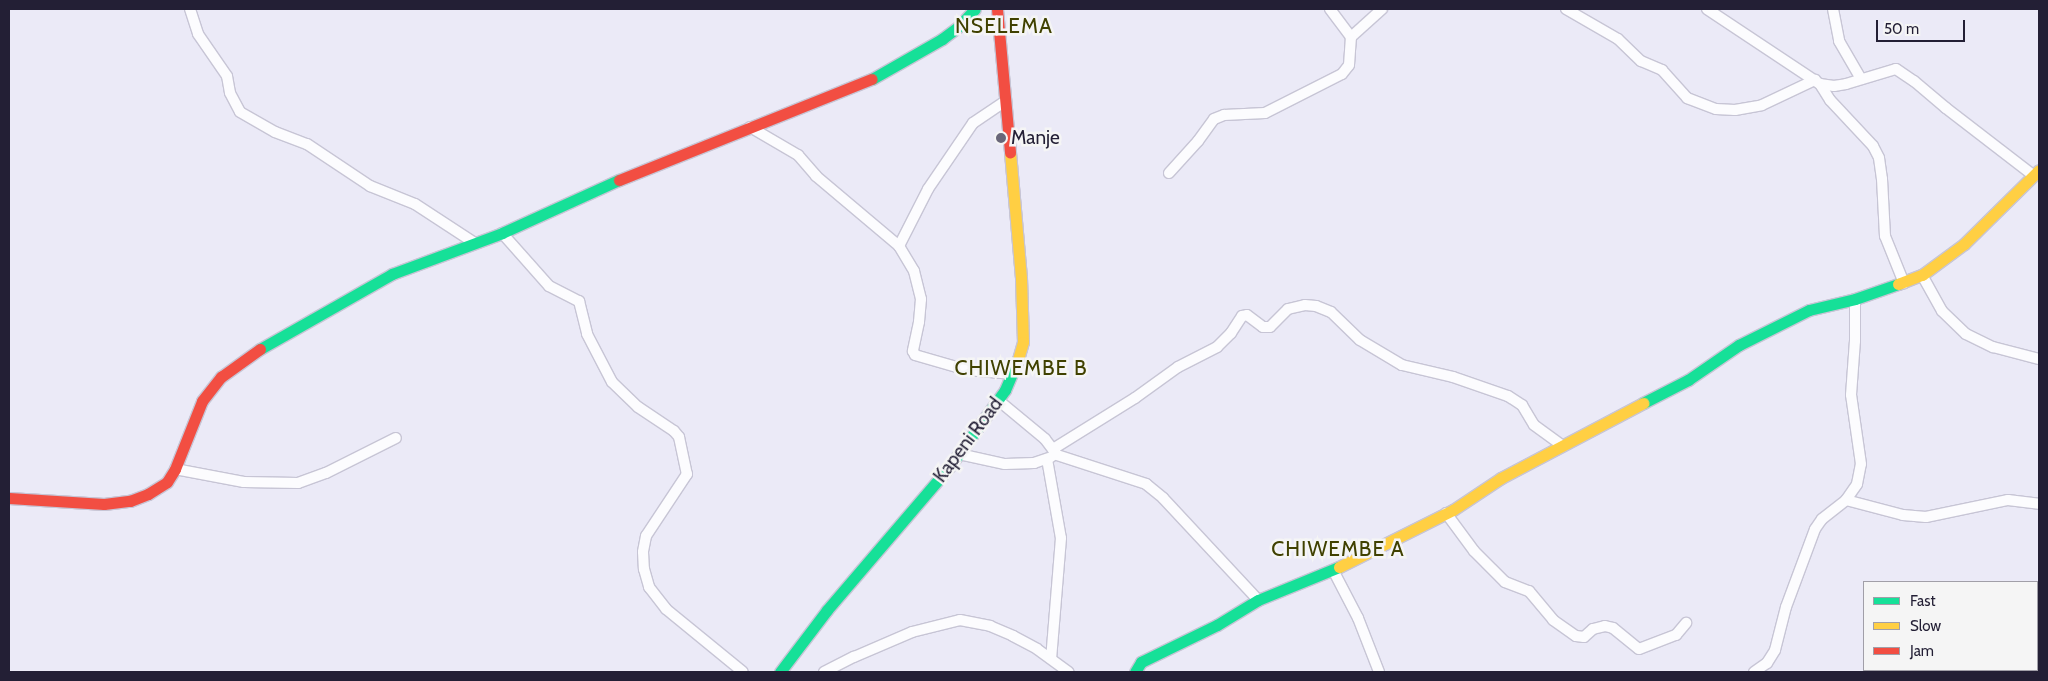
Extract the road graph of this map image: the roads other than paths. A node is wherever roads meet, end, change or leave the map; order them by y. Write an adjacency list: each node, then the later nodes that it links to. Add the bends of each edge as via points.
1 (190, 9): 17 (street, via 198,34 227,76 230,93 240,112 275,132 307,144 370,186 415,204)
2 (975, 9): 13 (street, via 942,39 883,75)
3 (997, 9): 12 (street, Kapeni Road)
4 (1330, 9): 9 (street)
5 (1382, 9): 9 (street)
6 (1566, 9): 11 (street, via 1618,39 1641,61 1662,70 1687,98 1716,109 1735,110 1762,105)
7 (1707, 9): 11 (street)
8 (1833, 9): 10 (street, via 1839,41)
9 (1351, 37): 15 (street, via 1349,65 1342,74 1265,113 1224,115 1214,119)
10 (1861, 79): 11 (street, via 1834,86); 14 (street, via 1893,69 1901,71)
11 (1818, 82): 20 (street, via 1830,100 1873,146 1879,158 1885,203 1885,236)
12 (1006, 101): 18 (street, via 973,123 928,189); 23 (street, Kapeni Road, via 1023,342)
13 (750, 127): 16 (street, via 569,201); 18 (street, via 798,155 816,176)
14 (2036, 172): 19 (street, via 1964,244)
15 (1169, 173)
16 (502, 233): 17 (street); 38 (street, via 549,286 579,301 588,334 612,382 638,407 674,430 679,437 687,474 646,536 644,569 649,587 666,609)
17 (473, 242): 29 (street, via 392,274 234,366 202,401)
18 (900, 246): 23 (street, via 914,271 921,299 913,351 915,356 967,370)
19 (1922, 275): 20 (street); 22 (street, via 1942,311 1966,334 1993,347)
20 (1904, 283): 21 (street)
21 (1855, 299): 26 (street, via 1809,310 1748,340 1688,380); 31 (street, via 1851,395 1861,464 1857,484)
22 (2039, 359)
23 (1013, 374): 24 (street, Kapeni Road)
24 (998, 400): 27 (street, Kapeni Road); 28 (street, via 1045,440)
25 (396, 438): 29 (street, via 326,473 298,483 244,482)
26 (1562, 445): 28 (street, via 1534,425 1522,405 1508,396 1453,377 1402,365 1360,340 1331,312 1305,305 1288,309 1270,327 1263,327 1246,315 1242,316 1217,347 1185,363); 33 (street)
27 (959, 454): 28 (street, via 1005,464 1034,463); 39 (street, Kapeni Road)
28 (1052, 454): 35 (street, via 1146,484 1163,498); 37 (street, via 1061,538)
29 (175, 469): 30 (street, via 159,488 130,501 88,504)
30 (9, 498)
31 (1846, 500): 32 (street, via 1903,515 1926,517 2008,500); 44 (street, via 1814,529 1786,607 1775,650 1767,663)
32 (2039, 504)
33 (1446, 513): 34 (street); 36 (street, via 1474,551 1504,582 1529,591 1553,620 1576,636 1584,637 1605,626 1613,628 1639,649 1676,635)
34 (1333, 570): 35 (street); 43 (street, via 1358,618)
35 (1258, 600): 42 (street, via 1217,625 1141,662)
36 (1686, 623)
37 (1052, 660): 40 (street, via 990,626 960,620 912,632); 41 (street)
38 (743, 672)
39 (780, 672)
40 (824, 672)
41 (1069, 672)
42 (1135, 672)
43 (1379, 672)
44 (1754, 672)

